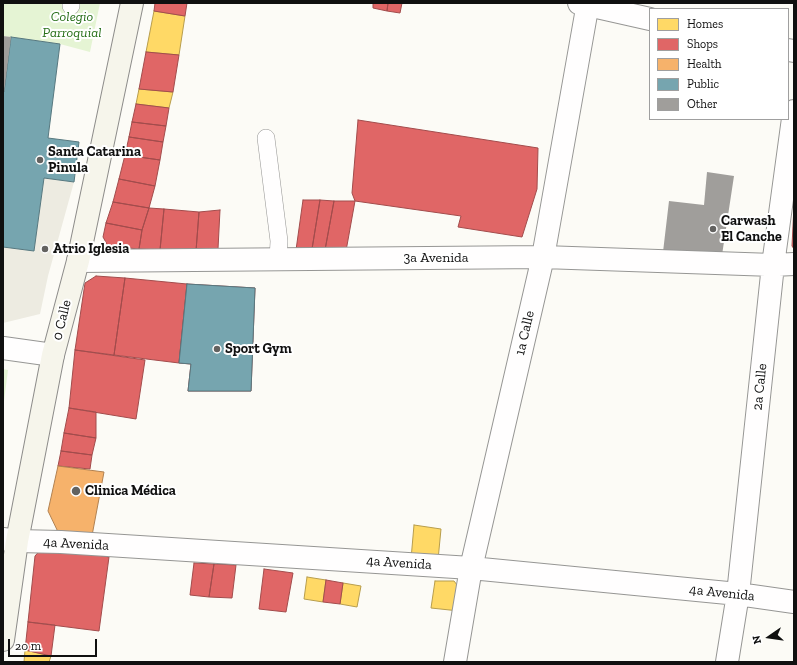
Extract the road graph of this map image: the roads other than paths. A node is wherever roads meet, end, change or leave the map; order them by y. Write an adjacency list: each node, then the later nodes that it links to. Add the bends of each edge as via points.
1 (132, 3): 8 (street, 0 Calle)
2 (585, 4): 3 (street); 6 (street, 1a Calle)
3 (649, 19)
4 (794, 111): 9 (street, 2a Calle)
5 (266, 138): 7 (lane, via 279,241)
6 (543, 257): 7 (street, 3a Avenida); 9 (street, 3a Avenida); 13 (street, 1a Calle)
7 (278, 260): 8 (street, 3a Avenida)
8 (78, 261): 11 (street, 0 Calle)
9 (783, 264): 14 (street, 2a Calle)
10 (3, 348): 11 (street)
11 (54, 355): 12 (street, 0 Calle)
12 (10, 540): 13 (street, 4a Avenida); 16 (street, 0 Calle)
13 (471, 568): 14 (street, 4a Avenida); 17 (street, 1a Calle)
14 (738, 594): 15 (street, 4a Avenida); 18 (street, 2a Calle)
15 (794, 602)
16 (3, 640)
17 (455, 662)
18 (727, 662)

